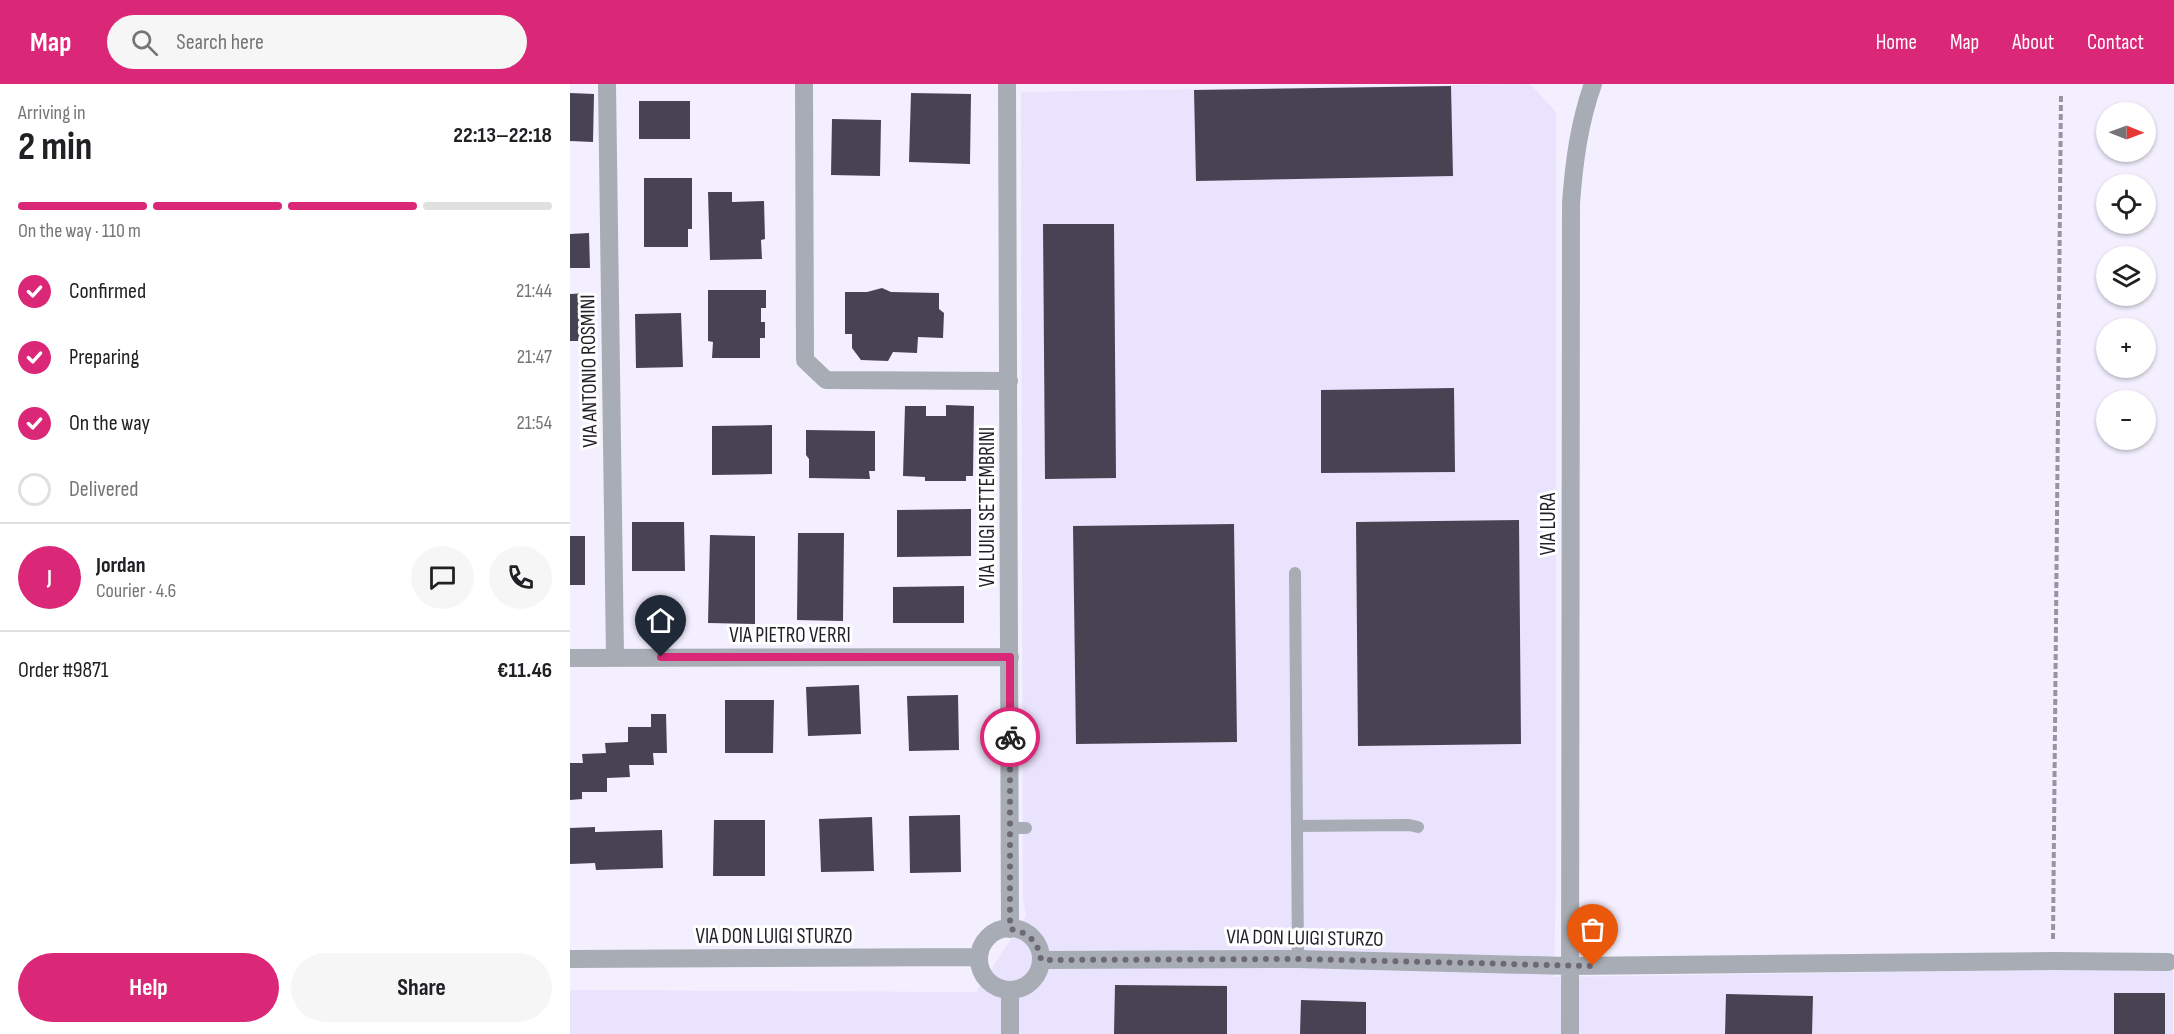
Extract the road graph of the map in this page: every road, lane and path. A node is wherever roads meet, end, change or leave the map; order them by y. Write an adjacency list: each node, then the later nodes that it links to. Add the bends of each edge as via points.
1 (608, 84): 8 (street, VIA ANTONIO ROSMINI)
2 (804, 84): 6 (street, via 805,360 826,380)
3 (1007, 84): 6 (street, VIA LUIGI SETTEMBRINI)
4 (1593, 84): 20 (street, VIA LURA, via 1575,156 1570,203)
5 (2061, 94): 18 (path)
6 (1009, 381): 9 (street, VIA LUIGI SETTEMBRINI)
7 (1295, 573): 11 (lane)
8 (615, 657): 9 (street, VIA PIETRO VERRI); 10 (street, VIA PIETRO VERRI)
9 (1010, 657): 13 (street, VIA LUIGI SETTEMBRINI, via 1018,828)
10 (570, 658)
11 (1297, 826): 12 (lane); 16 (lane)
12 (1418, 827)
13 (1010, 929): 14 (street, via 997,931 987,939); 17 (street, via 1035,942)
14 (979, 957): 15 (street, VIA DON LUIGI STURZO); 21 (street, via 984,977 1000,989)
15 (570, 959)
16 (1298, 959): 17 (street, VIA DON LUIGI STURZO); 20 (street, VIA DON LUIGI STURZO)
17 (1041, 960): 21 (street, via 1028,984)
18 (2053, 961): 19 (street, VIA DON LUIGI STURZO); 20 (street, VIA DON LUIGI STURZO)
19 (2168, 962)
20 (1569, 966): 23 (street, VIA LURA)
21 (1010, 990): 22 (street)
22 (1010, 1034)
23 (1569, 1034)

